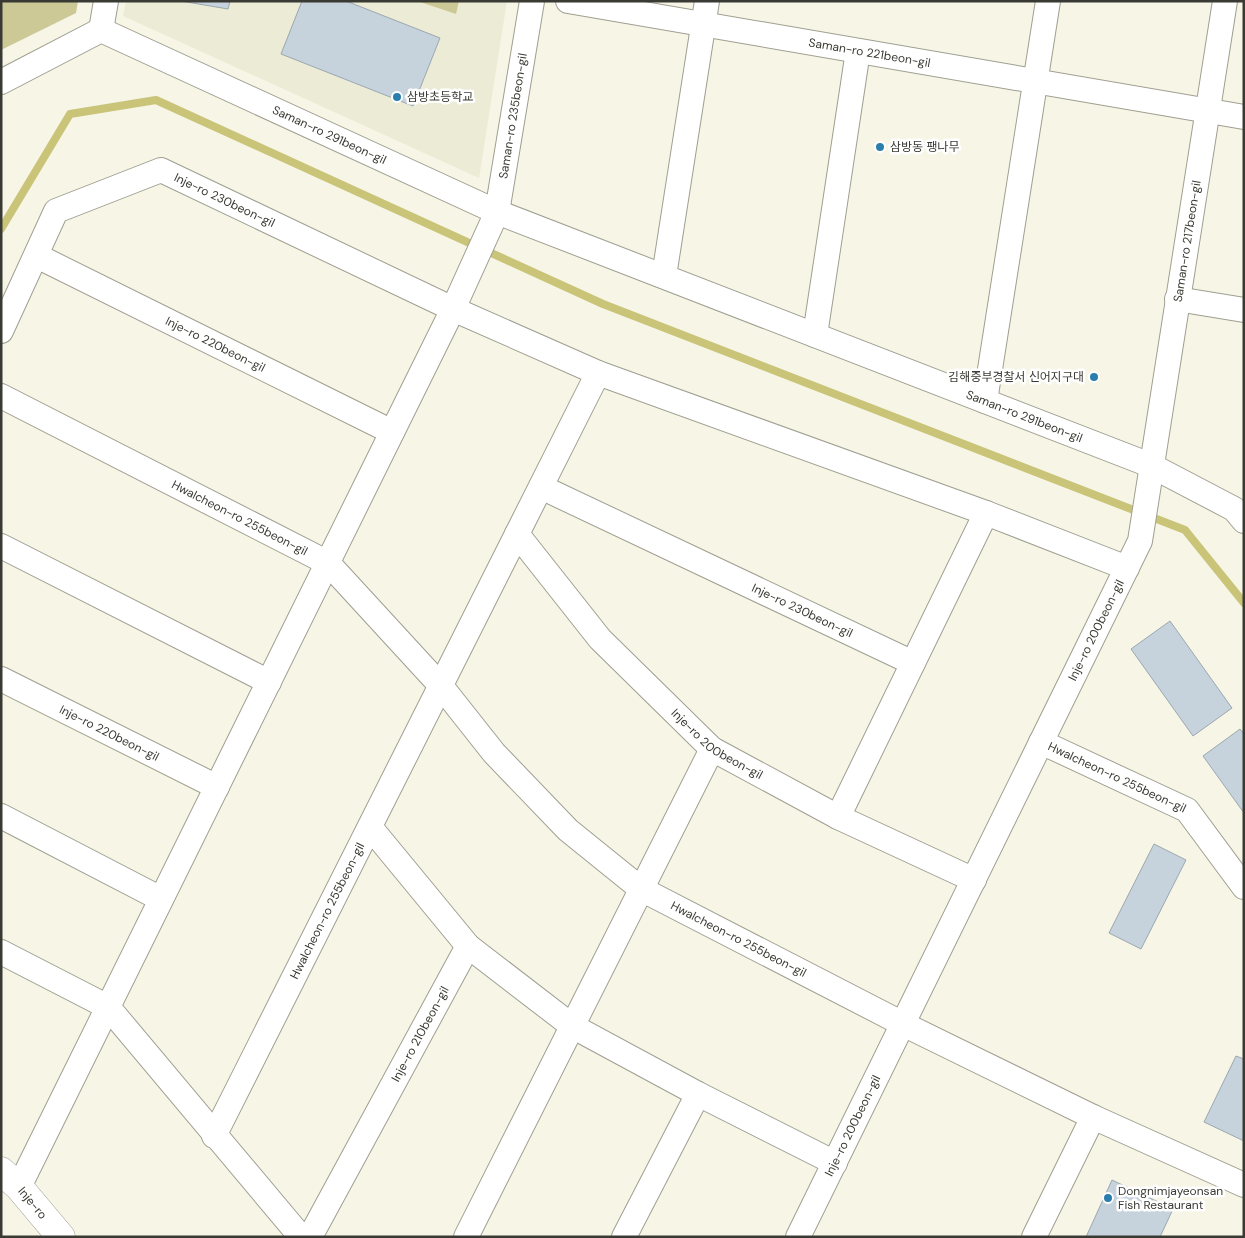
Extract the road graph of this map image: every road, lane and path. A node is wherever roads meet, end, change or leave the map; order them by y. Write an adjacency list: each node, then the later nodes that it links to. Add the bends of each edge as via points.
1 (106, 1): 8 (street)
2 (532, 1): 14 (street, Saman-ro 235beon-gil)
3 (568, 1): 7 (street, Saman-ro 221beon-gil)
4 (707, 1): 7 (street)
5 (1048, 1): 10 (street)
6 (1225, 1): 12 (street, Saman-ro 217beon-gil)
7 (703, 24): 9 (street, Saman-ro 221beon-gil); 16 (street)
8 (101, 30): 11 (street); 14 (street, Saman-ro 291beon-gil)
9 (858, 51): 10 (street, Saman-ro 221beon-gil); 21 (street)
10 (1036, 81): 12 (street, Saman-ro 221beon-gil); 24 (street)
11 (1, 82)
12 (1208, 111): 13 (street, Saman-ro 221beon-gil); 17 (street, Saman-ro 217beon-gil)
13 (1244, 117)
14 (494, 221): 16 (street, Saman-ro 291beon-gil); 18 (street, Saman-ro 235beon-gil)
15 (37, 256): 18 (street, Inje-ro 230beon-gil, via 56,211 161,170); 20 (street, Inje-ro 230beon-gil); 25 (street, Inje-ro 220beon-gil)
16 (664, 276): 21 (street, Saman-ro 291beon-gil)
17 (1177, 299): 19 (street); 26 (street, Saman-ro 217beon-gil)
18 (458, 301): 22 (street, Inje-ro 230beon-gil); 25 (street)
19 (1244, 310)
20 (1, 331)
21 (815, 335): 24 (street, Saman-ro 291beon-gil)
22 (598, 373): 27 (street, Hwalcheon-ro 255beon-gil); 28 (street, Inje-ro 230beon-gil)
23 (1, 396): 33 (street, Hwalcheon-ro 255beon-gil)
24 (986, 401): 26 (street, Saman-ro 291beon-gil)
25 (392, 432): 33 (street)
26 (1149, 473): 29 (street, via 1234,509); 31 (street, Saman-ro 217beon-gil)
27 (541, 487): 30 (street, Hwalcheon-ro 255beon-gil); 35 (street, Inje-ro 230beon-gil)
28 (986, 513): 34 (street, Inje-ro 230beon-gil); 35 (street)
29 (1244, 521)
30 (517, 534): 38 (street, Hwalcheon-ro 255beon-gil); 40 (street, Inje-ro 200beon-gil, via 600,639)
31 (1140, 541): 34 (street, Inje-ro 200beon-gil)
32 (1, 546): 37 (street)
33 (328, 563): 37 (street); 38 (street, Hwalcheon-ro 255beon-gil)
34 (1126, 568): 39 (street, Inje-ro 200beon-gil)
35 (913, 663): 43 (street)
36 (1, 679): 41 (street, Inje-ro 220beon-gil)
37 (269, 682): 41 (street)
38 (441, 686): 44 (street, Hwalcheon-ro 255beon-gil); 47 (street, Hwalcheon-ro 255beon-gil, via 494,754 568,830)
39 (1041, 742): 45 (street, Inje-ro 200beon-gil); 46 (street, Hwalcheon-ro 255beon-gil, via 1187,810)
40 (712, 748): 43 (street, Inje-ro 200beon-gil); 47 (street)
41 (217, 787): 48 (street)
42 (1, 816): 48 (street)
43 (838, 817): 45 (street, Inje-ro 200beon-gil)
44 (370, 827): 49 (street); 56 (street, Hwalcheon-ro 255beon-gil)
45 (974, 880): 52 (street, Inje-ro 200beon-gil)
46 (1244, 887)
47 (641, 889): 52 (street, Hwalcheon-ro 255beon-gil); 53 (street)
48 (161, 899): 51 (street)
49 (468, 946): 53 (street); 62 (street, Inje-ro 210beon-gil)
50 (1, 952): 51 (street)
51 (108, 1007): 56 (street); 58 (street)
52 (903, 1024): 55 (street, Hwalcheon-ro 255beon-gil); 57 (street, Inje-ro 200beon-gil)
53 (572, 1026): 54 (street); 63 (street)
54 (698, 1094): 57 (street); 64 (street)
55 (1093, 1117): 59 (street, Hwalcheon-ro 255beon-gil); 66 (street)
56 (214, 1136): 61 (street)
57 (835, 1163): 65 (street, Inje-ro 200beon-gil)
58 (10, 1179): 60 (main road, Inje-ro)
59 (1244, 1185)
60 (61, 1237)
61 (301, 1237)
62 (310, 1237)
63 (466, 1237)
64 (624, 1237)
65 (798, 1237)
66 (1034, 1237)

